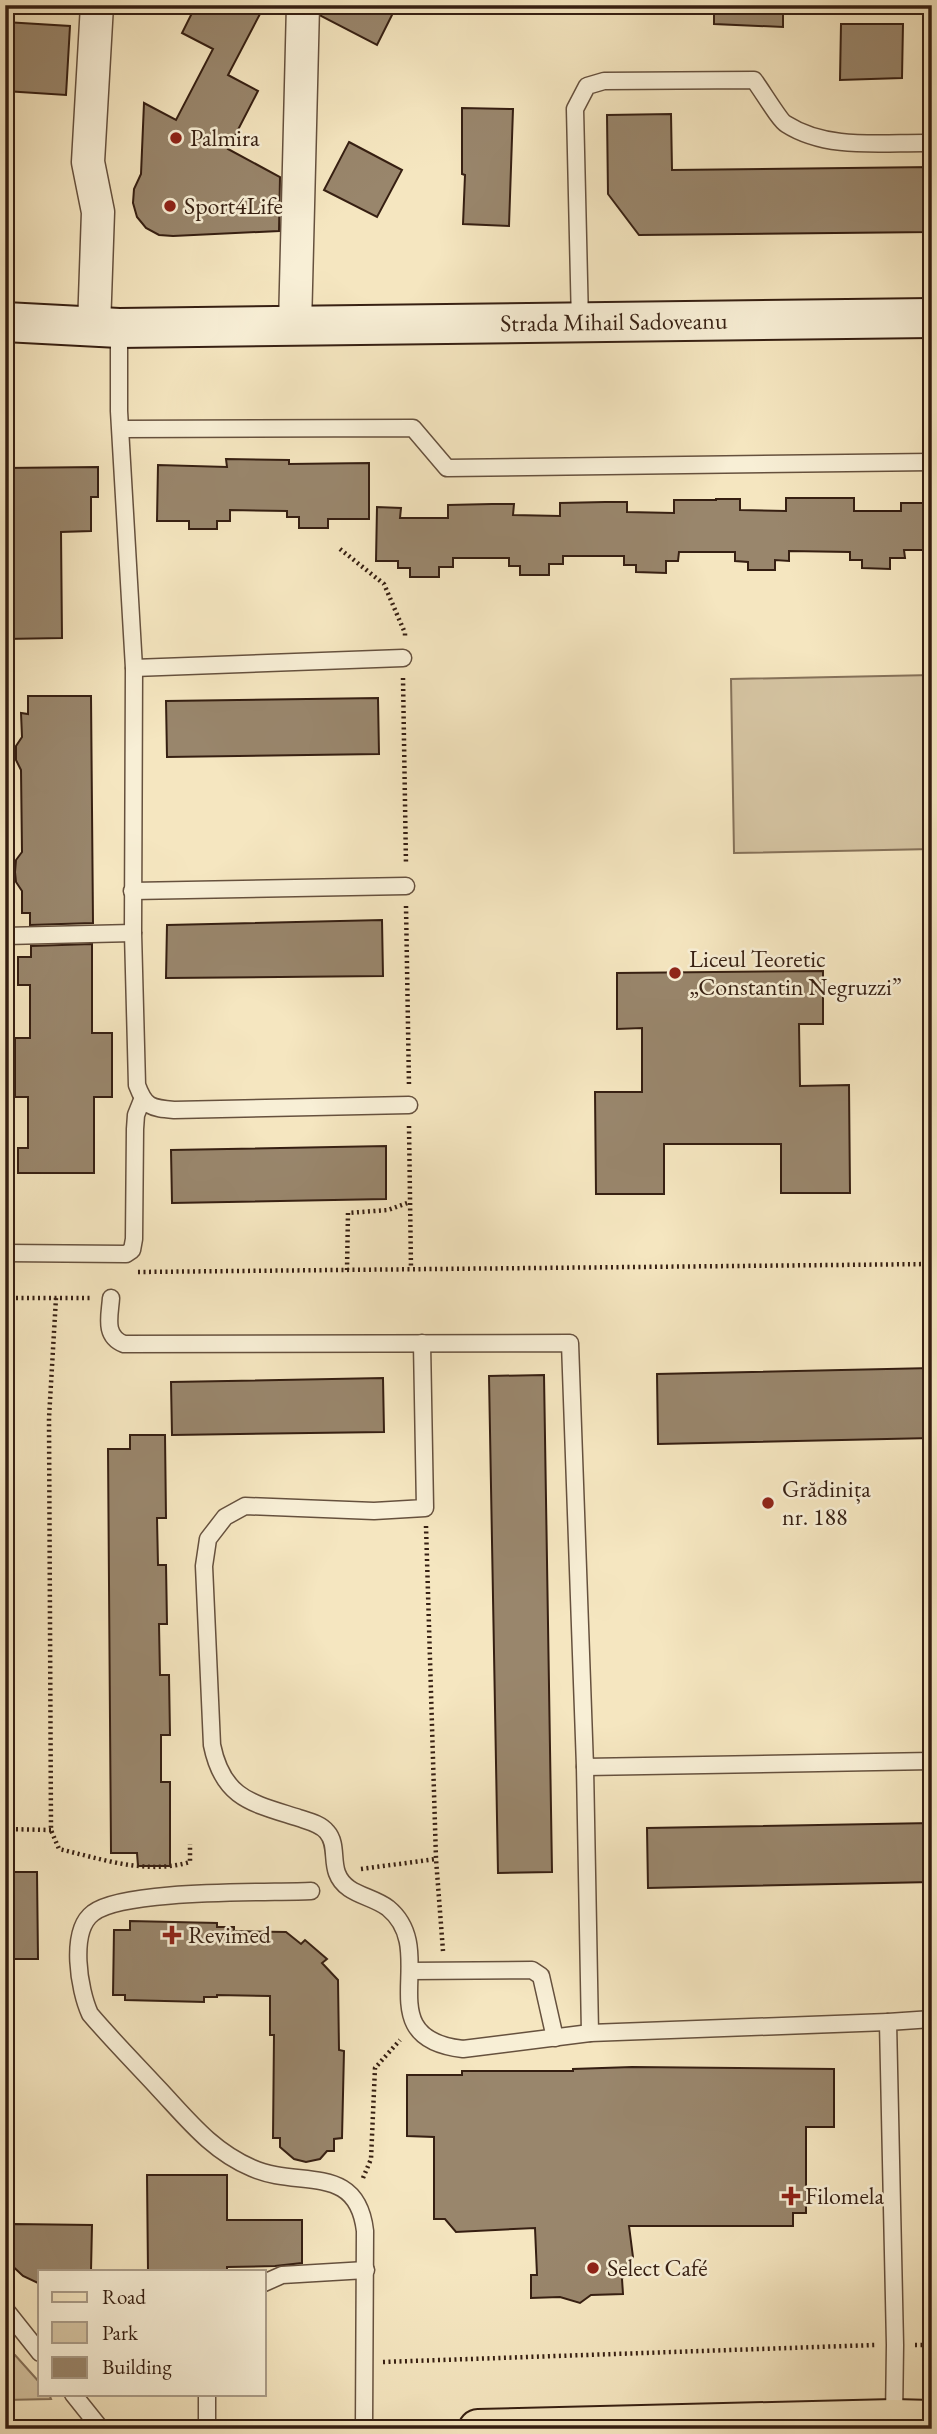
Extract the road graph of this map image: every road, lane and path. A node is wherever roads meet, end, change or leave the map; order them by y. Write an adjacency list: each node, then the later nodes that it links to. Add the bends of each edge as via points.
1 (97, 5): 8 (street, via 88,162 98,212)
2 (303, 5): 7 (street)
3 (932, 143): 6 (lane, via 825,141 783,123 754,80 604,81 587,86 575,110)
4 (932, 317): 6 (main road, Strada Mihail Sadoveanu)
5 (5, 323): 8 (main road, Strada Mihail Sadoveanu)
6 (580, 323): 7 (main road, Strada Mihail Sadoveanu)
7 (295, 326): 8 (main road, Strada Mihail Sadoveanu)
8 (107, 328): 9 (lane)
9 (122, 429): 10 (lane, via 413,428 447,468); 13 (lane)
10 (932, 462)
11 (340, 549): 12 (path, via 384,584 405,634)
12 (403, 658): 13 (lane); 14 (path)
13 (134, 668): 15 (lane)
14 (406, 886): 15 (lane); 19 (path)
15 (132, 891): 16 (lane)
16 (133, 933): 17 (lane); 18 (lane, via 136,1085)
17 (5, 936)
18 (142, 1100): 19 (lane, via 155,1108 174,1110); 21 (lane, via 135,1129 132,1250 126,1254)
19 (409, 1105): 20 (path)
20 (410, 1202): 23 (path); 24 (path, via 388,1210 348,1213)
21 (5, 1254)
22 (932, 1264): 23 (path)
23 (411, 1269): 24 (path)
24 (347, 1270): 25 (path)
25 (130, 1272)
26 (5, 1298): 27 (path)
27 (56, 1298): 28 (path); 34 (path, via 49,1418)
28 (111, 1298): 29 (lane, via 109,1330 124,1344)
29 (422, 1343): 30 (lane); 32 (lane, via 569,1343)
30 (425, 1508): 36 (path); 37 (lane, via 374,1511 245,1506 225,1517 208,1539 204,1566 216,1767 242,1796 327,1832)
31 (932, 1761): 32 (lane)
32 (585, 1767): 44 (lane)
33 (5, 1829): 34 (path)
34 (51, 1830): 35 (path, via 59,1849 136,1867 175,1867 190,1862)
35 (190, 1844)
36 (436, 1859): 37 (path); 39 (path)
37 (336, 1872): 40 (lane, via 355,1893 389,1909 403,1926 411,1953)
38 (310, 1891): 46 (lane, via 139,1897 103,1907 84,1923 79,1940 80,1982 90,2014 201,2135 253,2169 273,2176 328,2181)
39 (444, 1970): 40 (lane); 45 (lane, via 532,1970 541,1976)
40 (410, 1971): 43 (lane, via 408,2005)
41 (932, 2019): 42 (lane)
42 (888, 2022): 44 (lane); 50 (lane)
43 (415, 2024): 45 (lane, via 426,2038 443,2047 463,2049); 46 (path, via 375,2068 371,2159)
44 (590, 2033): 45 (lane)
45 (555, 2038)
46 (354, 2198): 47 (lane, via 363,2215)
47 (366, 2270): 48 (lane, via 282,2276); 53 (lane)
48 (266, 2282)
49 (5, 2309): 52 (lane)
50 (895, 2344): 51 (path); 53 (path); 56 (lane)
51 (932, 2346)
52 (38, 2350)
53 (365, 2363): 60 (lane)
54 (75, 2396): 58 (lane)
55 (207, 2396): 59 (lane)
56 (894, 2419): 57 (main road); 61 (main road)
57 (932, 2420)
58 (101, 2429)
59 (207, 2429)
60 (364, 2429)
61 (478, 2429)

